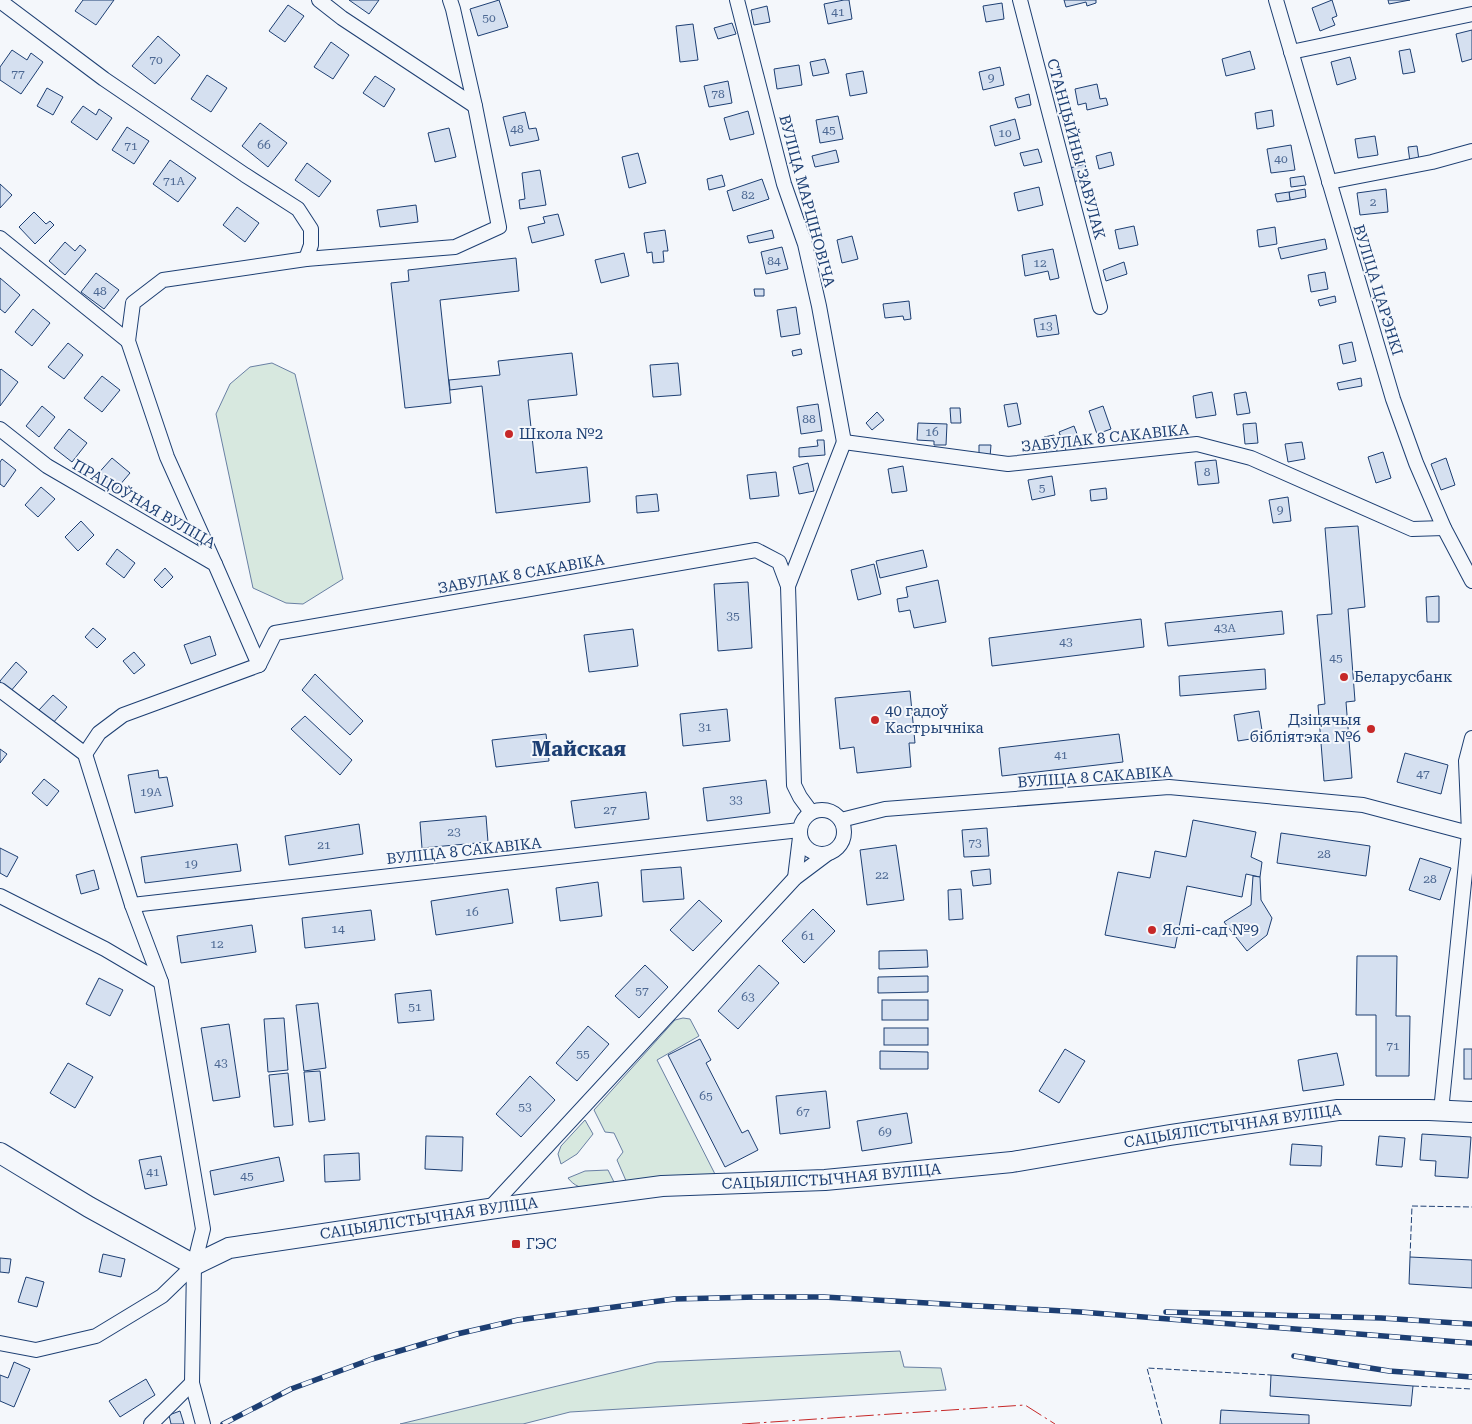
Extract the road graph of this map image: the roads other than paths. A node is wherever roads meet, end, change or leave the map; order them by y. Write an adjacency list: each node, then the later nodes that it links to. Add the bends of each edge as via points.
1 (319, 0): 9 (street)
2 (450, 0): 9 (street)
3 (738, 0): 17 (street, ВУЛІЦА МАРЦІНОВІЧА, via 784,184 805,244)
4 (1020, 0): 14 (street, СТАНЦЫЙНЫ ЗАВУЛАК)
5 (1276, 0): 8 (street, ВУЛІЦА ЦАРЭНКІ)
6 (0, 1): 13 (street, via 104,79 298,209 311,229 311,245)
7 (1472, 14): 8 (street)
8 (1291, 52): 11 (street, ВУЛІЦА ЦАРЭНКІ)
9 (475, 106): 13 (street, via 499,227 455,247)
10 (1472, 151): 11 (street)
11 (1329, 182): 18 (street, ВУЛІЦА ЦАРЭНКІ, via 1393,399)
12 (0, 238): 15 (street)
13 (306, 259): 15 (street, via 163,280 133,304)
14 (1100, 307)
15 (128, 341): 19 (street, via 167,457)
16 (0, 429): 19 (street, ПРАЦОЎНАЯ ВУЛІЦА, via 47,466)
17 (844, 442): 18 (street, ЗАВУЛАК 8 САКАВІКА, via 1008,464 1197,444 1251,458 1412,529); 21 (street)
18 (1444, 528): 20 (street, ВУЛІЦА ЦАРЭНКІ)
19 (215, 564): 22 (street, ПРАЦОЎНАЯ ВУЛІЦА)
20 (1472, 581)
21 (788, 586): 22 (street, ЗАВУЛАК 8 САКАВІКА, via 779,562 756,550 275,633); 26 (street, via 794,785)
22 (259, 665): 25 (street, via 123,715 99,733)
23 (0, 690): 25 (street)
24 (1472, 738): 29 (street, via 1466,761)
25 (86, 754): 33 (street)
26 (810, 812): 27 (street, via 824,809); 28 (street)
27 (841, 820): 29 (street, ВУЛІЦА 8 САКАВІКА, via 884,809 1169,787 1363,806); 30 (street, via 843,840)
28 (800, 833): 30 (street, via 807,849); 31 (street); 33 (street, ВУЛІЦА 8 САКАВІКА)
29 (1469, 833): 35 (street)
30 (827, 854): 31 (street)
31 (795, 878): 38 (street)
32 (0, 896): 34 (street, via 106,949)
33 (132, 904): 34 (street)
34 (161, 982): 39 (street, via 203,1229)
35 (1441, 1111): 36 (street, САЦЫЯЛІСТЫЧНАЯ ВУЛІЦА); 38 (street, САЦЫЯЛІСТЫЧНАЯ ВУЛІЦА, via 1338,1110 1012,1162 825,1180 662,1186)
36 (1472, 1112)
37 (0, 1153): 39 (street)
38 (489, 1209): 39 (street, САЦЫЯЛІСТЫЧНАЯ ВУЛІЦА, via 229,1248)
39 (194, 1265): 40 (street, САЦЫЯЛІСТЫЧНАЯ ВУЛІЦА, via 162,1296 96,1336 36,1350); 41 (street)
40 (0, 1343)
41 (192, 1383): 42 (street); 43 (street)
42 (151, 1424)
43 (203, 1424)

